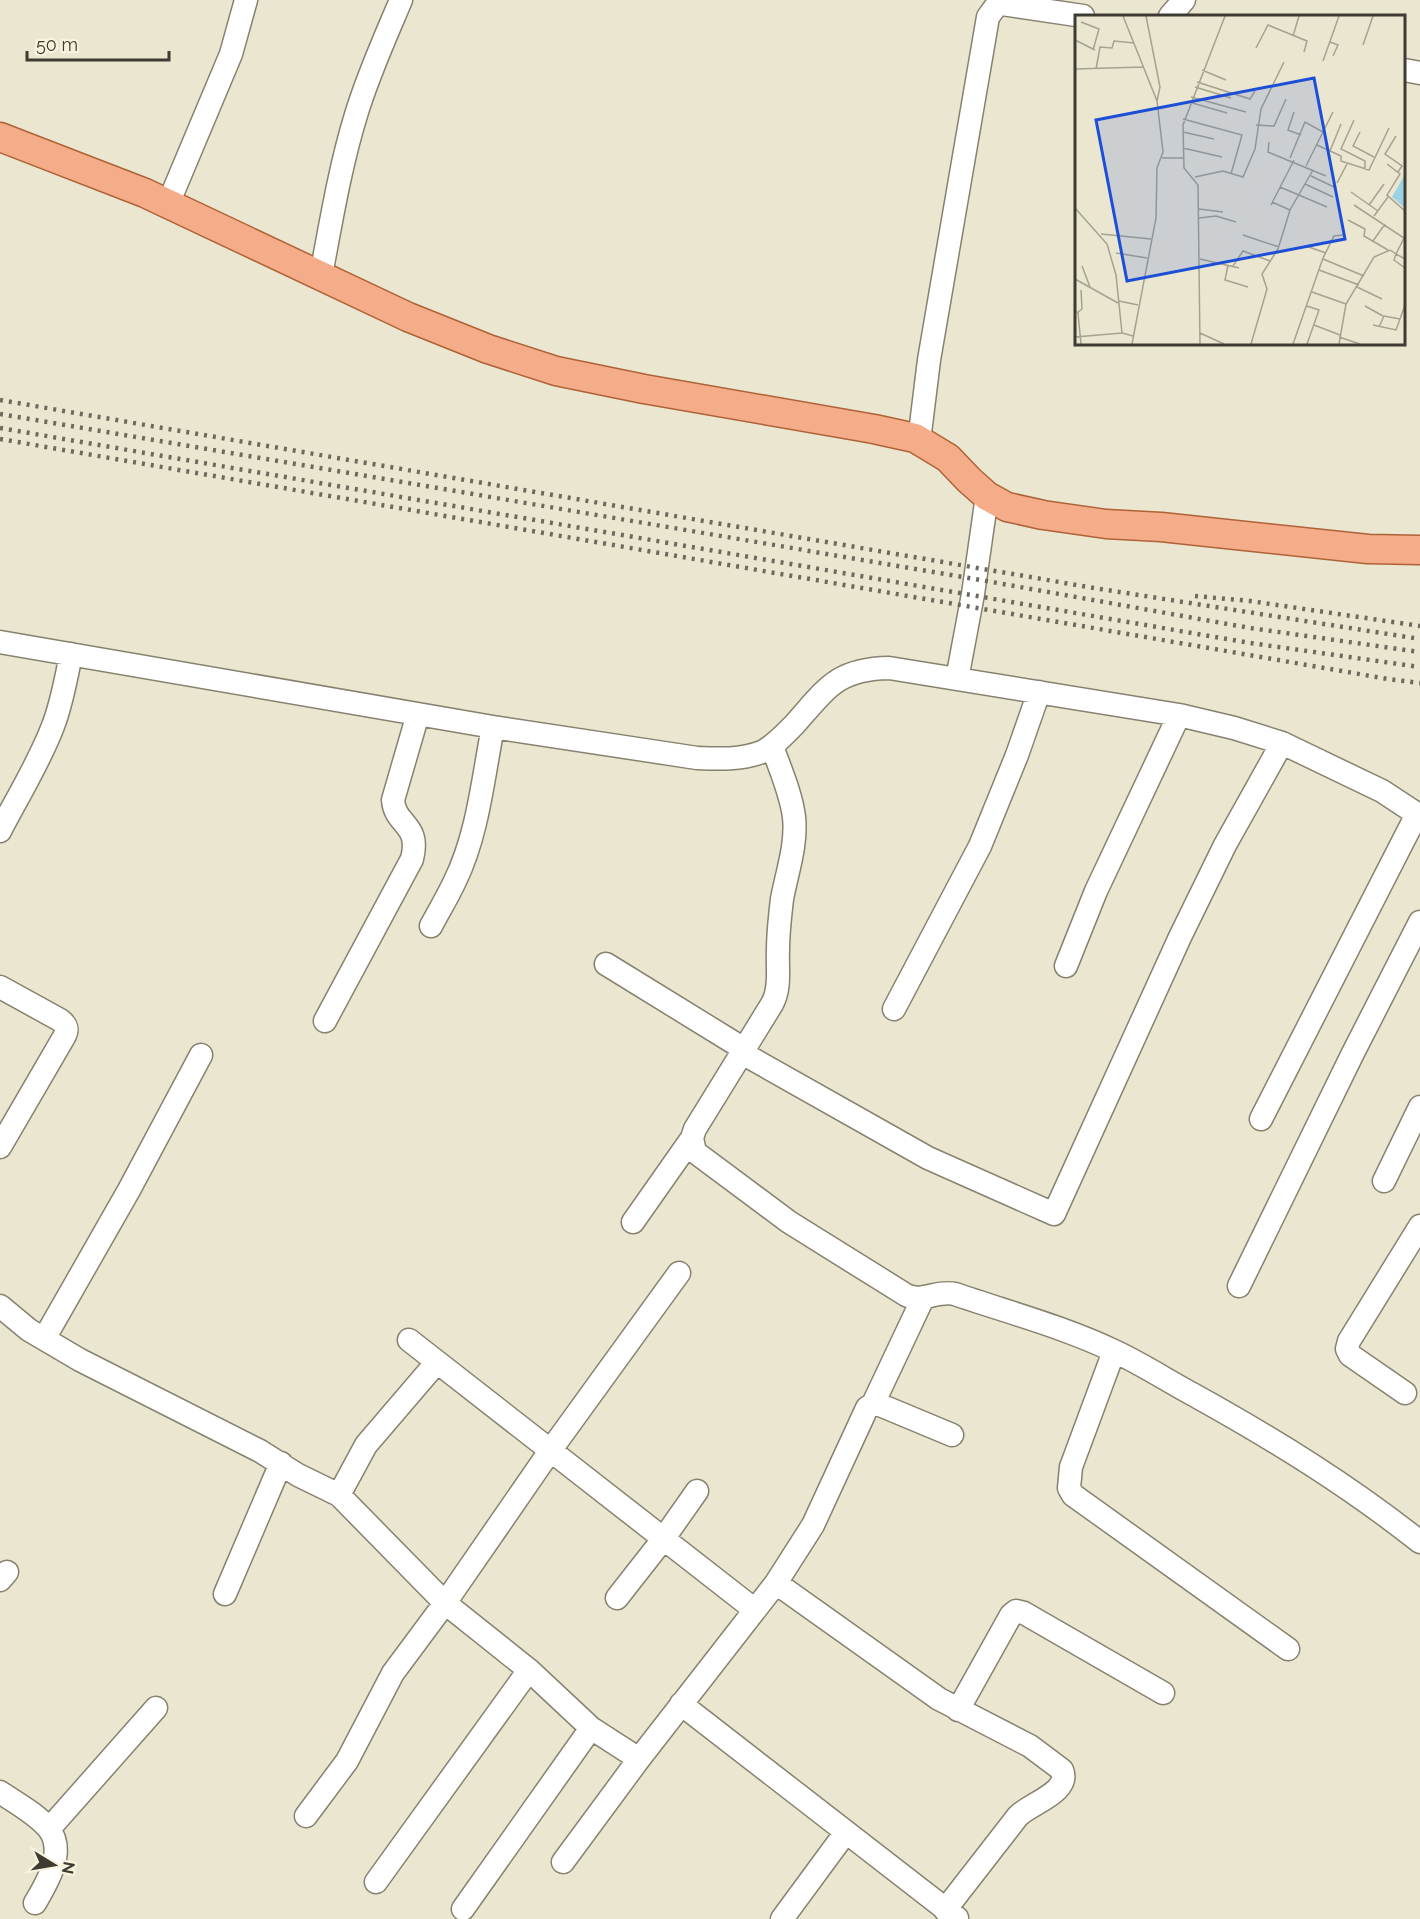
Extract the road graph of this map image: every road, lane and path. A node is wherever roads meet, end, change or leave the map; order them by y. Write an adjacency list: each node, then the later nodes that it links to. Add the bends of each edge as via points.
1 (246, 0): 10 (street, via 231,54)
2 (401, 0): 11 (street, via 356,115 340,174)
3 (1184, 0): 6 (street)
4 (1000, 2): 5 (street); 12 (street, via 992,10 986,28 929,360)
5 (1077, 15)
6 (1171, 15)
7 (1405, 70): 8 (street)
8 (1420, 73)
9 (0, 137): 10 (main road)
10 (168, 204): 11 (main road)
11 (321, 275): 12 (main road, via 448,333 556,371 874,429)
12 (919, 441): 13 (main road, via 948,458)
13 (987, 496): 14 (main road, via 1007,507 1106,524 1368,549); 17 (street)
14 (1420, 550)
15 (0, 642): 16 (street)
16 (71, 654): 19 (street); 25 (street, via 61,703 47,741)
17 (957, 679): 18 (street); 23 (street, via 890,668 856,671 837,680)
18 (1038, 692): 20 (street); 31 (street, via 980,846)
19 (418, 714): 21 (street); 32 (street, via 393,800 395,811 413,835 412,859)
20 (1179, 715): 22 (street); 29 (street, via 1096,891)
21 (493, 727): 23 (street, via 697,758 744,757); 27 (street, via 474,826 456,880)
22 (1282, 743): 24 (street, via 1382,791); 33 (street, via 1180,937 1054,1214 928,1158)
23 (772, 746): 33 (street, via 790,796 794,834 783,899 777,991)
24 (1418, 815): 36 (street)
25 (0, 831)
26 (1420, 922): 43 (street)
27 (431, 926)
28 (606, 963): 33 (street)
29 (1066, 966)
30 (0, 987): 38 (street, via 60,1020 66,1030)
31 (894, 1010)
32 (325, 1021)
33 (743, 1051): 37 (street)
34 (201, 1055): 46 (street)
35 (1420, 1107): 39 (street)
36 (1262, 1119)
37 (692, 1138): 40 (street); 44 (street, via 695,1152 789,1222 906,1295)
38 (0, 1147)
39 (1384, 1181)
40 (633, 1222)
41 (1420, 1226): 50 (street, via 1347,1349)
42 (679, 1273): 53 (street)
43 (1239, 1286)
44 (923, 1298): 48 (street, via 955,1294); 51 (street)
45 (0, 1306): 46 (street)
46 (44, 1339): 54 (street)
47 (409, 1340): 49 (street)
48 (1114, 1351): 58 (street, via 1333,1477); 64 (street, via 1071,1467 1069,1488 1073,1495)
49 (437, 1362): 53 (street); 56 (street, via 366,1445)
50 (1405, 1393)
51 (873, 1404): 52 (street); 59 (street, via 867,1408 813,1525)
52 (952, 1435)
53 (550, 1451): 57 (street); 62 (street)
54 (281, 1463): 56 (street); 60 (street)
55 (697, 1491): 57 (street)
56 (339, 1495): 62 (street)
57 (664, 1538): 61 (street); 63 (street)
58 (1420, 1542)
59 (776, 1583): 63 (street); 69 (street)
60 (225, 1594)
61 (617, 1598)
62 (445, 1604): 65 (street); 73 (street, via 393,1673 347,1761)
63 (755, 1610): 67 (street)
64 (1288, 1650)
65 (530, 1670): 70 (street); 77 (street)
66 (1163, 1693): 69 (street, via 1016,1611)
67 (681, 1704): 71 (street); 75 (street)
68 (156, 1708): 74 (street)
69 (958, 1710): 80 (street, via 1030,1746 1057,1765 1064,1780 1058,1790 1018,1816)
70 (591, 1728): 71 (street); 79 (street)
71 (639, 1758): 76 (street)
72 (0, 1792): 74 (street)
73 (306, 1815)
74 (49, 1829): 78 (street, via 55,1857 50,1879)
75 (846, 1832): 80 (street); 81 (street)
76 (563, 1862)
77 (376, 1882)
78 (35, 1903)
79 (463, 1909)
80 (951, 1914)
81 (782, 1919)

